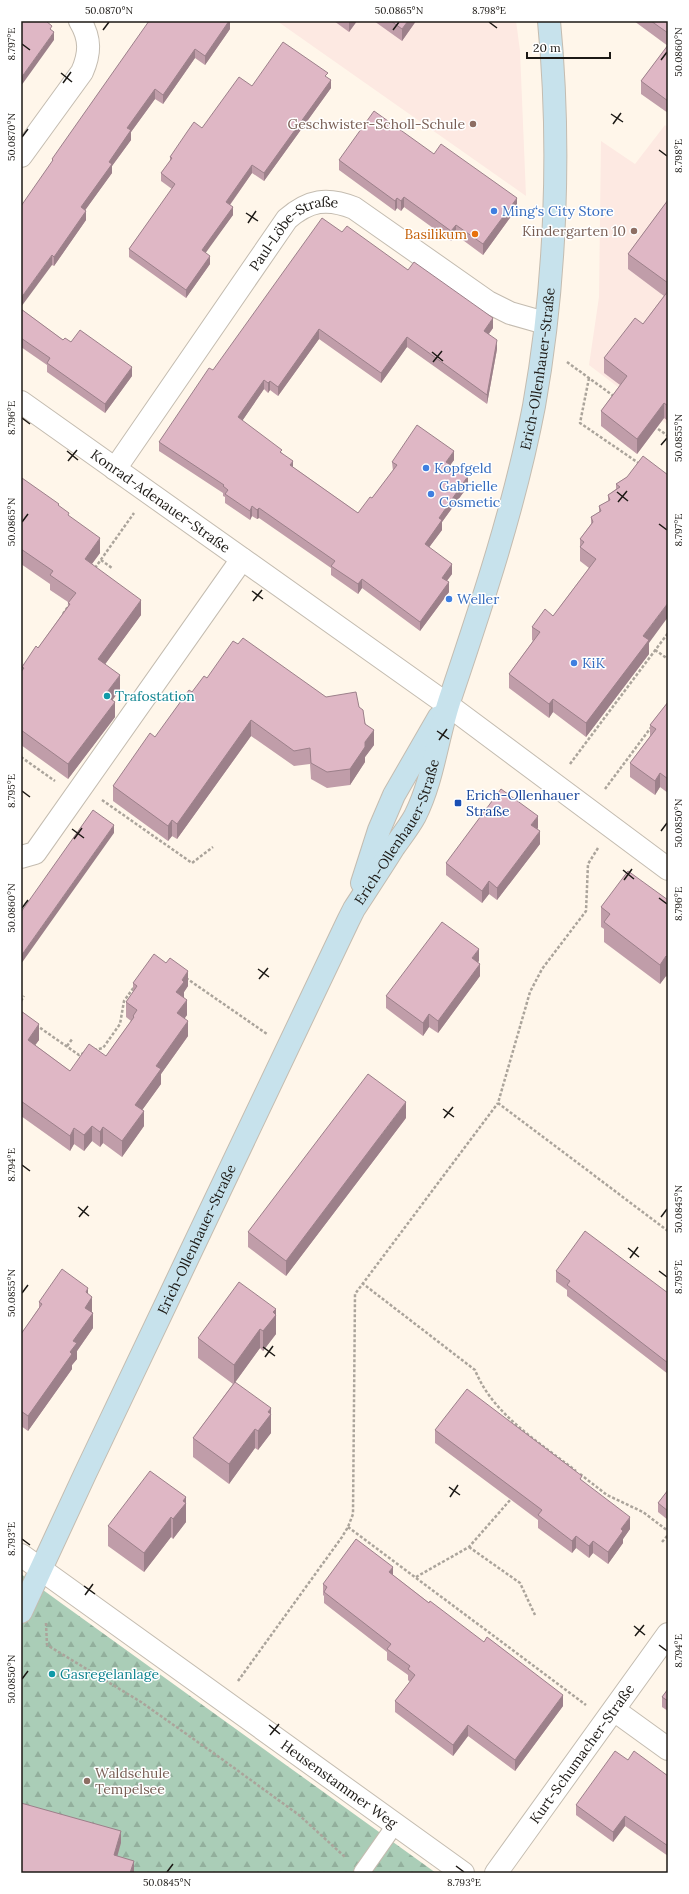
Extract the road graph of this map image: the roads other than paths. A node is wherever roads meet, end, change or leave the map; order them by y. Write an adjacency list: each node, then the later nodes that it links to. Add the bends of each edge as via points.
1 (80, 21): 3 (street, via 89,40 88,59 82,72)
2 (549, 21): 4 (street, Erich-Ollenhauer-Straße, via 553,64 554,191)
3 (21, 156)
4 (545, 323): 6 (street, Paul-Löbe-Straße, via 510,314 488,302 354,208 328,201 312,203 299,209 288,219); 8 (street, Erich-Ollenhauer-Straße, via 534,406 506,524)
5 (21, 402): 6 (street, Konrad-Adenauer-Straße)
6 (116, 468): 7 (street, Konrad-Adenauer-Straße)
7 (242, 559): 8 (street, Konrad-Adenauer-Straße); 9 (street, Konrad-Adenauer-Straße, via 35,853)
8 (448, 705): 10 (street, Konrad-Adenauer-Straße); 12 (street, Erich-Ollenhauer-Straße, via 428,786 414,817 354,909)
9 (21, 857)
10 (668, 869)
11 (21, 1555): 12 (street, Heusenstammer Weg)
12 (40, 1569): 13 (street, Erich-Ollenhauer-Straße); 17 (street, Heusenstammer Weg)
13 (22, 1609)
14 (668, 1634): 15 (street, Kurt-Schumacher-Straße)
15 (610, 1715): 16 (street); 20 (street, Kurt-Schumacher-Straße)
16 (668, 1749)
17 (395, 1825): 18 (lane); 19 (street, Heusenstammer Weg)
18 (362, 1872)
19 (463, 1873)
20 (496, 1873)

